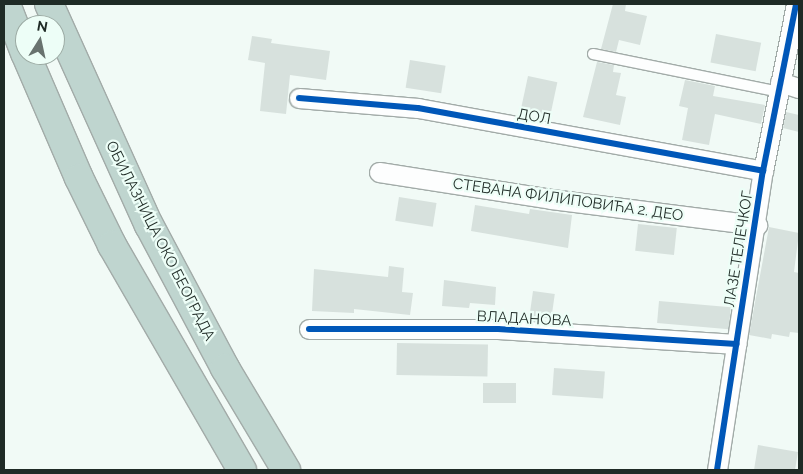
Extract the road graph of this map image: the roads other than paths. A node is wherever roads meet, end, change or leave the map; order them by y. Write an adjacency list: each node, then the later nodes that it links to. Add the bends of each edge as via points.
1 (6, 4): 4 (highway)
2 (49, 4): 16 (highway, ОБИЛАЗНИЦА ОКО БЕОГРАДА, via 149,225 221,360)
3 (796, 4): 7 (street, ЛАЗЕ ТЕЛЕЧКОГ)
4 (15, 28)
5 (592, 54): 7 (lane)
6 (30, 65): 15 (highway, via 70,160 112,245)
7 (779, 87): 8 (street); 10 (street, ЛАЗЕ ТЕЛЕЧКОГ)
8 (799, 88)
9 (299, 98): 10 (street, ДОЛ, via 418,108)
10 (764, 171): 12 (street, ЛАЗЕ ТЕЛЕЧКОГ)
11 (379, 172): 12 (street, СТЕВАНА ФИЛИПОВИЋА 2. ДЕО, via 551,199)
12 (757, 225): 14 (street, ЛАЗЕ ТЕЛЕЧКОГ)
13 (309, 329): 14 (street, ВЛАДАНОВА, via 498,329)
14 (738, 344): 17 (street, ЛАЗЕ ТЕЛЕЧКОГ)
15 (242, 470)
16 (286, 470)
17 (717, 470)

